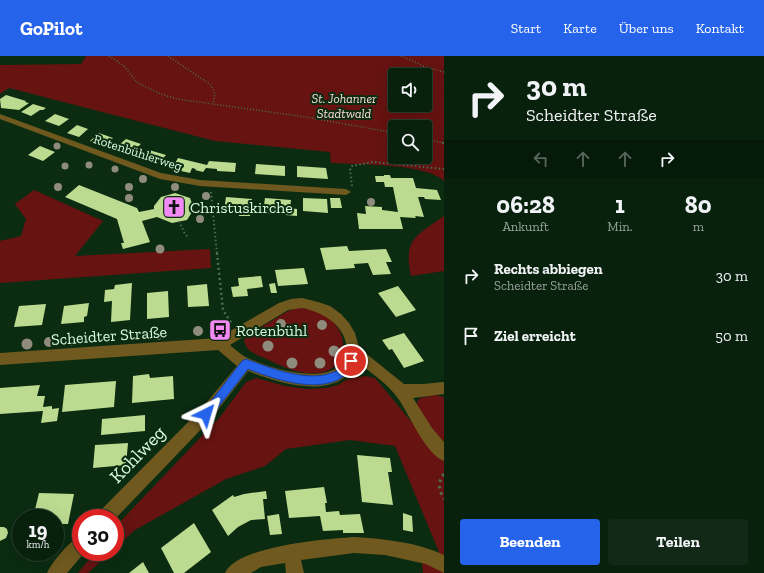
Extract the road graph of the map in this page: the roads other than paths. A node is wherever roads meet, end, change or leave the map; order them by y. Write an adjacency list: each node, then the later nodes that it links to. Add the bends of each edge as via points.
1 (0, 116): 2 (street, Rotenbühlerweg, via 160,176 210,184)
2 (346, 192)
3 (220, 344): 4 (street, Scheidter Straße, via 280,308 292,303 303,303 328,311 339,318 347,329); 5 (street, Scheidter Straße); 6 (street)
4 (353, 351): 6 (street, via 351,361 344,370 337,375 316,380 274,375); 8 (street)
5 (0, 359)
6 (246, 364): 10 (street, Kohlweg, via 206,414)
7 (444, 388): 8 (street)
8 (401, 391): 9 (street, via 427,433)
9 (444, 454)
10 (114, 509)
11 (72, 554): 14 (street)
12 (292, 554): 13 (street, via 354,545 385,547); 15 (street, via 259,559); 16 (street)
13 (444, 564)
14 (56, 573)
15 (234, 573)
16 (295, 573)

